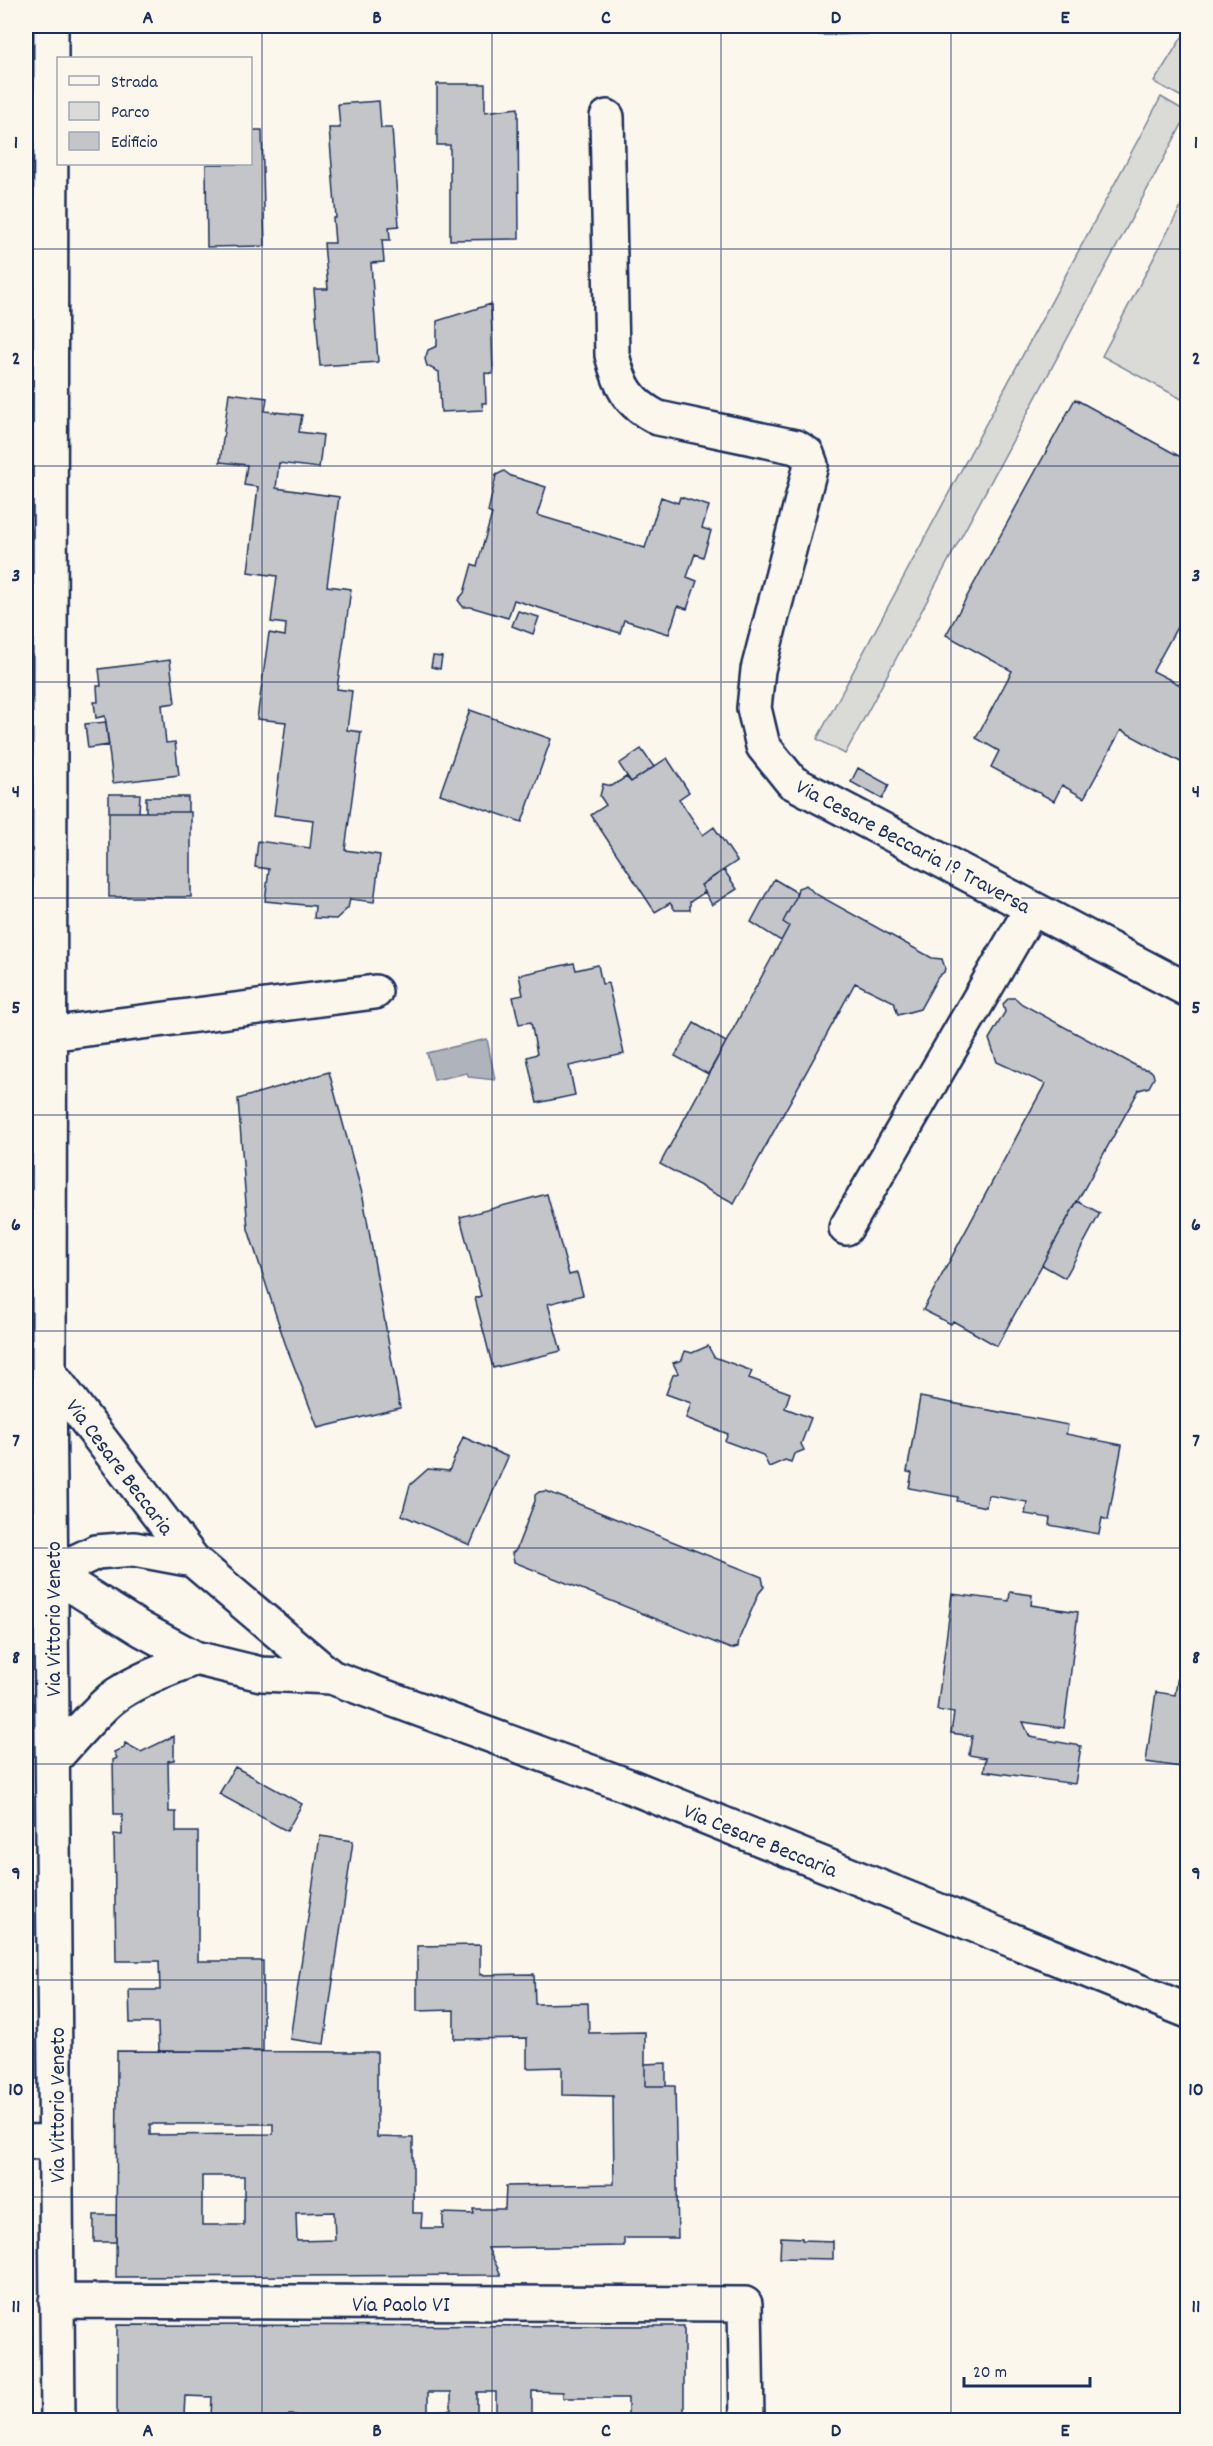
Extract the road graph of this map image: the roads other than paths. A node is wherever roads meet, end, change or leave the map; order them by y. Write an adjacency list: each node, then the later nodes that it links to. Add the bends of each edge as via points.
1 (51, 26): 3 (street, Via Vittorio Veneto)
2 (607, 117): 4 (street, Via Cesare Beccaria 1º Traversa, via 612,355 618,379 641,409 658,418 796,447 807,454 811,465 758,670 754,708 763,746 792,782)
3 (38, 131): 7 (street, Via Vittorio Veneto)
4 (1032, 908): 5 (street, Via Cesare Beccaria 1º Traversa); 8 (street)
5 (1188, 990)
6 (375, 992): 7 (street)
7 (49, 1034): 9 (street, Via Vittorio Veneto)
8 (846, 1228)
9 (49, 1372): 10 (street, Via Cesare Beccaria); 11 (street, Via Vittorio Veneto)
10 (193, 1560): 11 (street, Via Cesare Beccaria, via 134,1549 96,1552); 13 (street, Via Cesare Beccaria)
11 (52, 1573): 12 (street, Via Cesare Beccaria); 14 (street, Via Vittorio Veneto)
12 (195, 1658): 13 (street, Via Cesare Beccaria, via 261,1674); 14 (street, via 146,1678 113,1698)
13 (331, 1677): 15 (street, Via Cesare Beccaria, via 629,1786)
14 (53, 1760): 16 (street, Via Vittorio Veneto)
15 (1188, 2011)
16 (41, 2142): 17 (street, Via Vittorio Veneto)
17 (56, 2301): 18 (street, Via Vittorio Veneto); 19 (street, Via Paolo VI, via 745,2304)
18 (58, 2421)
19 (747, 2421)

